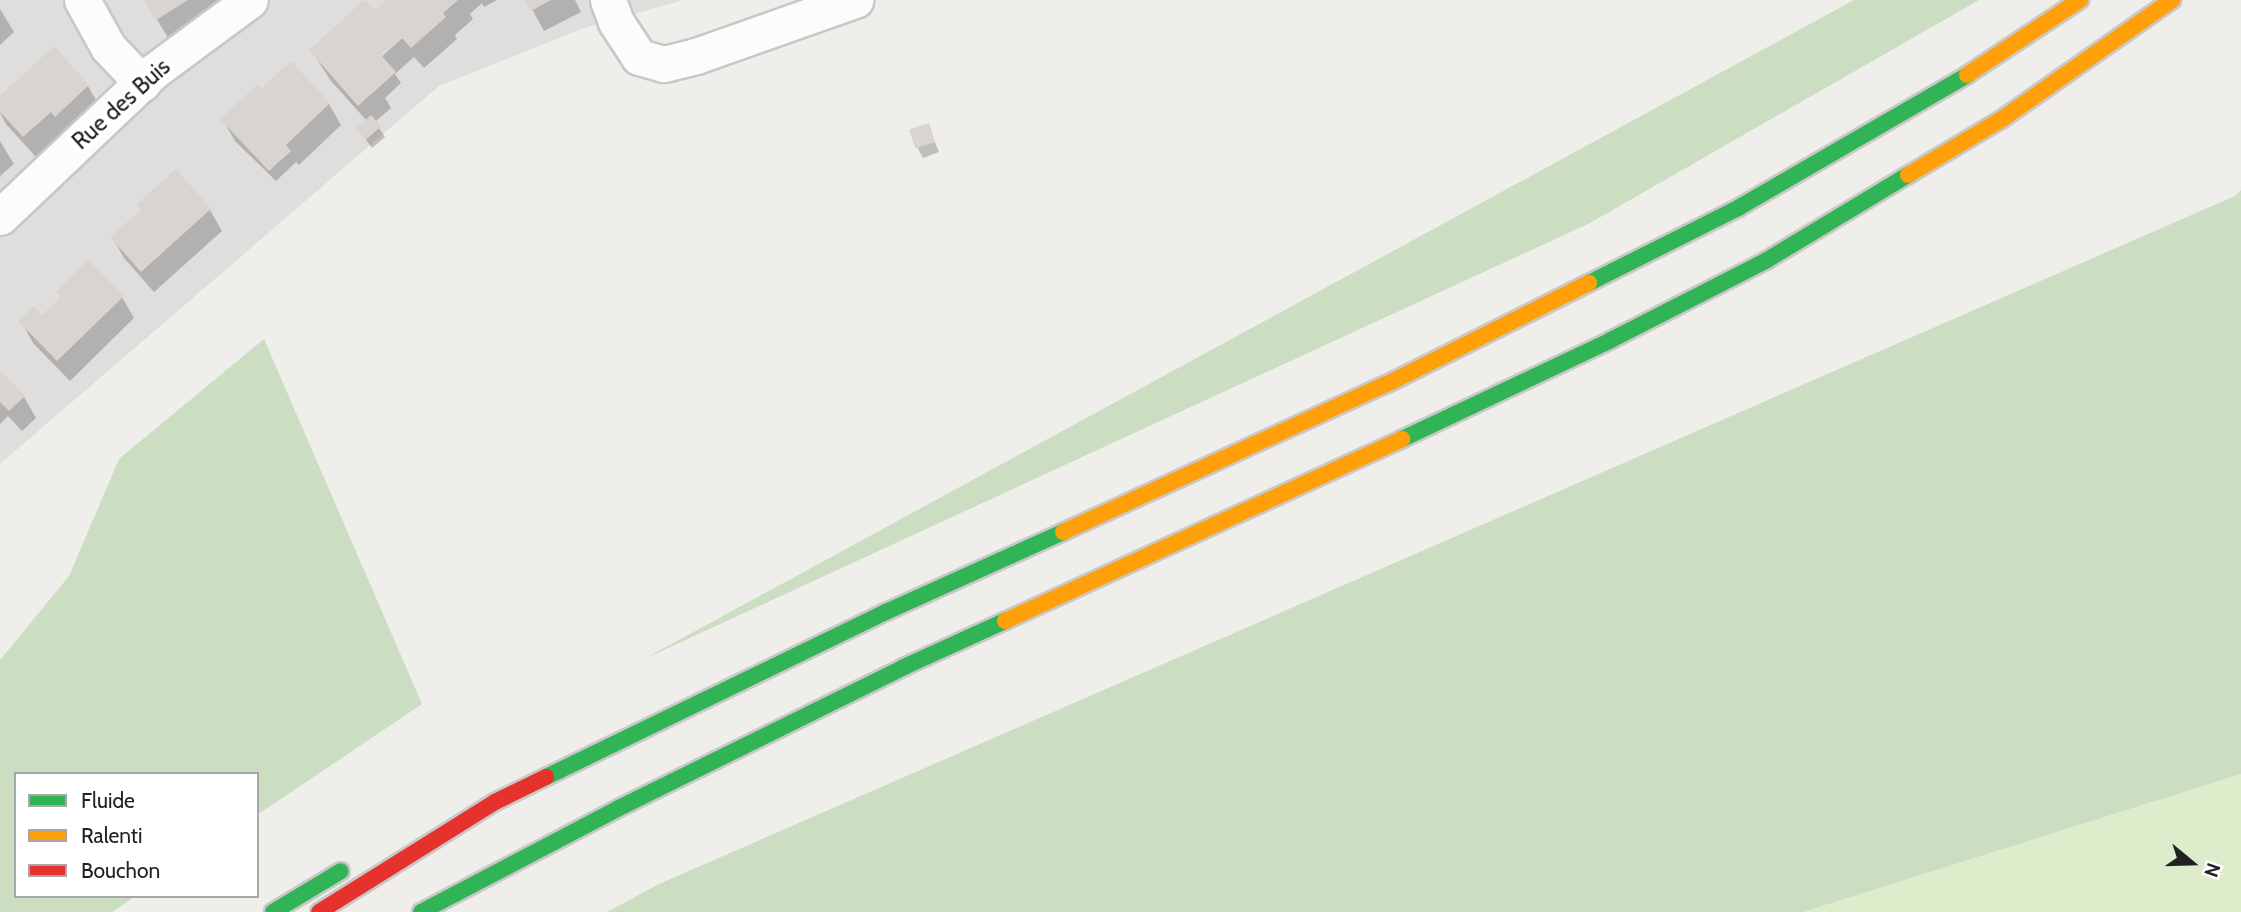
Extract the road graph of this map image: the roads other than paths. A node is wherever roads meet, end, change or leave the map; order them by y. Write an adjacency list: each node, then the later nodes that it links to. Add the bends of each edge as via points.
1 (82, 0): 7 (street, via 108,47)
2 (250, 0): 7 (street, Rue des Buis)
3 (608, 0): 4 (street, via 639,57 664,64 696,57)
4 (855, 0)
5 (2080, 0): 9 (highway, via 1954,84 1738,208 1581,289 1374,390 886,612)
6 (2172, 0): 14 (highway, via 2002,119 1767,260 1409,436 904,667 618,808)
7 (142, 83): 8 (street, Rue des Buis)
8 (0, 217)
9 (495, 802): 10 (highway); 13 (highway)
10 (431, 823)
11 (350, 865): 12 (highway)
12 (273, 912)
13 (319, 912)
14 (421, 912)

